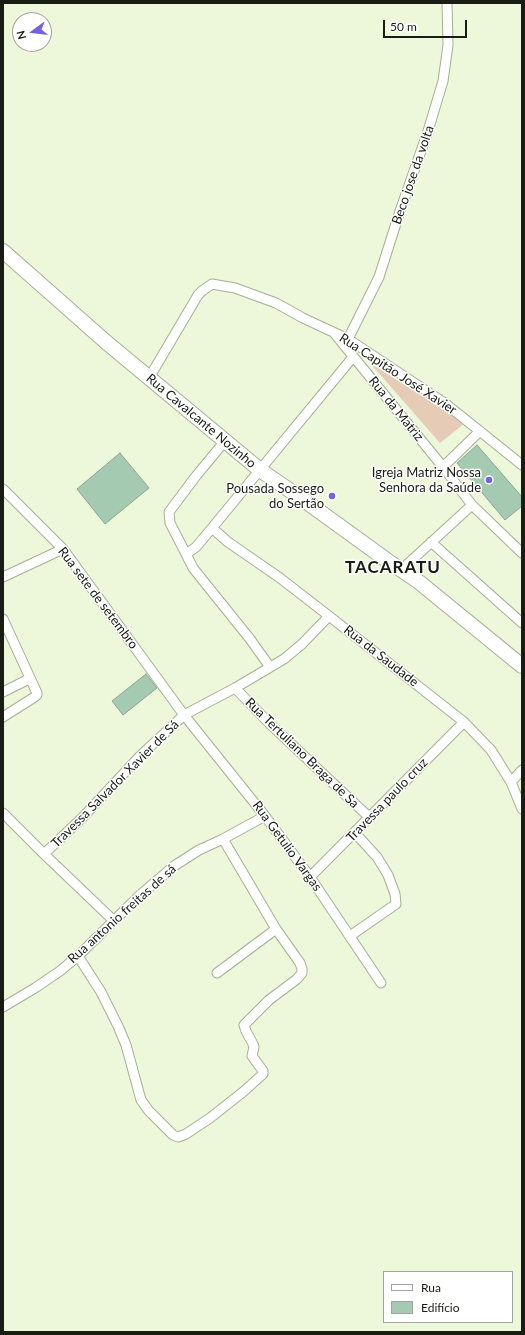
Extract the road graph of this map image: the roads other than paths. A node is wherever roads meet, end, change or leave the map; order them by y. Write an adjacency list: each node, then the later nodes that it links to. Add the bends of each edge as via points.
1 (447, 3): 4 (street, Beco jose da volta, via 448,50 443,81 379,277)
2 (3, 252): 6 (main road, Rua Cavalcante Nozinho)
3 (334, 333): 4 (street, Rua Capitão José Xavier); 5 (street, Rua da Matriz); 6 (street, Rua Capitão José Xavier, via 276,302 234,288 212,284 198,295)
4 (348, 339): 7 (street, Rua Capitão José Xavier, via 446,404)
5 (353, 357): 10 (street, Rua da Matriz); 11 (street)
6 (149, 378): 8 (main road, Rua Cavalcante Nozinho)
7 (480, 431): 9 (street, Rua Capitão José Xavier); 10 (street)
8 (225, 441): 11 (main road, Rua Cavalcante Nozinho); 18 (street, via 169,512 170,523)
9 (522, 465)
10 (443, 467): 13 (street, Rua da Matriz)
11 (260, 470): 14 (street); 19 (main road, Rua Cavalcante Nozinho)
12 (3, 489): 16 (street, Rua sete de setembro)
13 (472, 505): 15 (street); 17 (street, Rua da Matriz)
14 (212, 528): 18 (street, via 196,547); 21 (street, Rua da Saudade)
15 (431, 542): 19 (street); 23 (street)
16 (63, 549): 20 (street); 29 (street, Rua sete de setembro)
17 (522, 552)
18 (186, 554): 25 (street, via 193,568)
19 (401, 570): 24 (main road, Rua Cavalcante Nozinho)
20 (3, 577)
21 (329, 616): 25 (street, Travessa Salvador Xavier de Sá, via 302,644); 31 (street, Rua da Saudade)
22 (3, 619): 26 (street)
23 (522, 623)
24 (522, 666)
25 (270, 667): 27 (street, Travessa Salvador Xavier de Sá)
26 (32, 682): 28 (street); 30 (street, via 37,696)
27 (235, 688): 29 (street, Travessa Salvador Xavier de Sá); 37 (street, Rua Tertuliano Braga de Sa)
28 (3, 692)
29 (184, 715): 36 (street, Rua Getulio Vargas); 40 (street, Travessa Salvador Xavier de Sá)
30 (3, 717)
31 (464, 722): 33 (street, Rua da Saudade, via 490,750); 37 (street, Travessa paulo cruz)
32 (522, 770): 33 (street)
33 (511, 782): 34 (street, Rua da Saudade)
34 (522, 808)
35 (3, 813): 40 (street)
36 (265, 816): 39 (street, Rua antonio freitas de sá); 41 (street, Rua Getulio Vargas)
37 (369, 817): 38 (street, Travessa paulo cruz)
38 (355, 833): 41 (street, Travessa paulo cruz); 44 (street, via 377,857 384,869 395,894 396,904)
39 (223, 839): 42 (street, Rua antonio freitas de sá, via 174,866); 43 (street)
40 (44, 854): 42 (street)
41 (310, 877): 44 (street, Rua Getulio Vargas)
42 (113, 920): 45 (street, Rua antonio freitas de sá)
43 (276, 929): 45 (street, via 301,965 302,971 297,979 269,1000 244,1025 254,1047 252,1054 263,1071 262,1076 210,1118 178,1137 149,1111 141,1100 126,1045 118,1026 101,992); 46 (street)
44 (350, 936): 47 (street, Rua Getulio Vargas)
45 (78, 956): 48 (street, Rua antonio freitas de sá, via 36,988)
46 (217, 973)
47 (382, 984)
48 (3, 1006)

